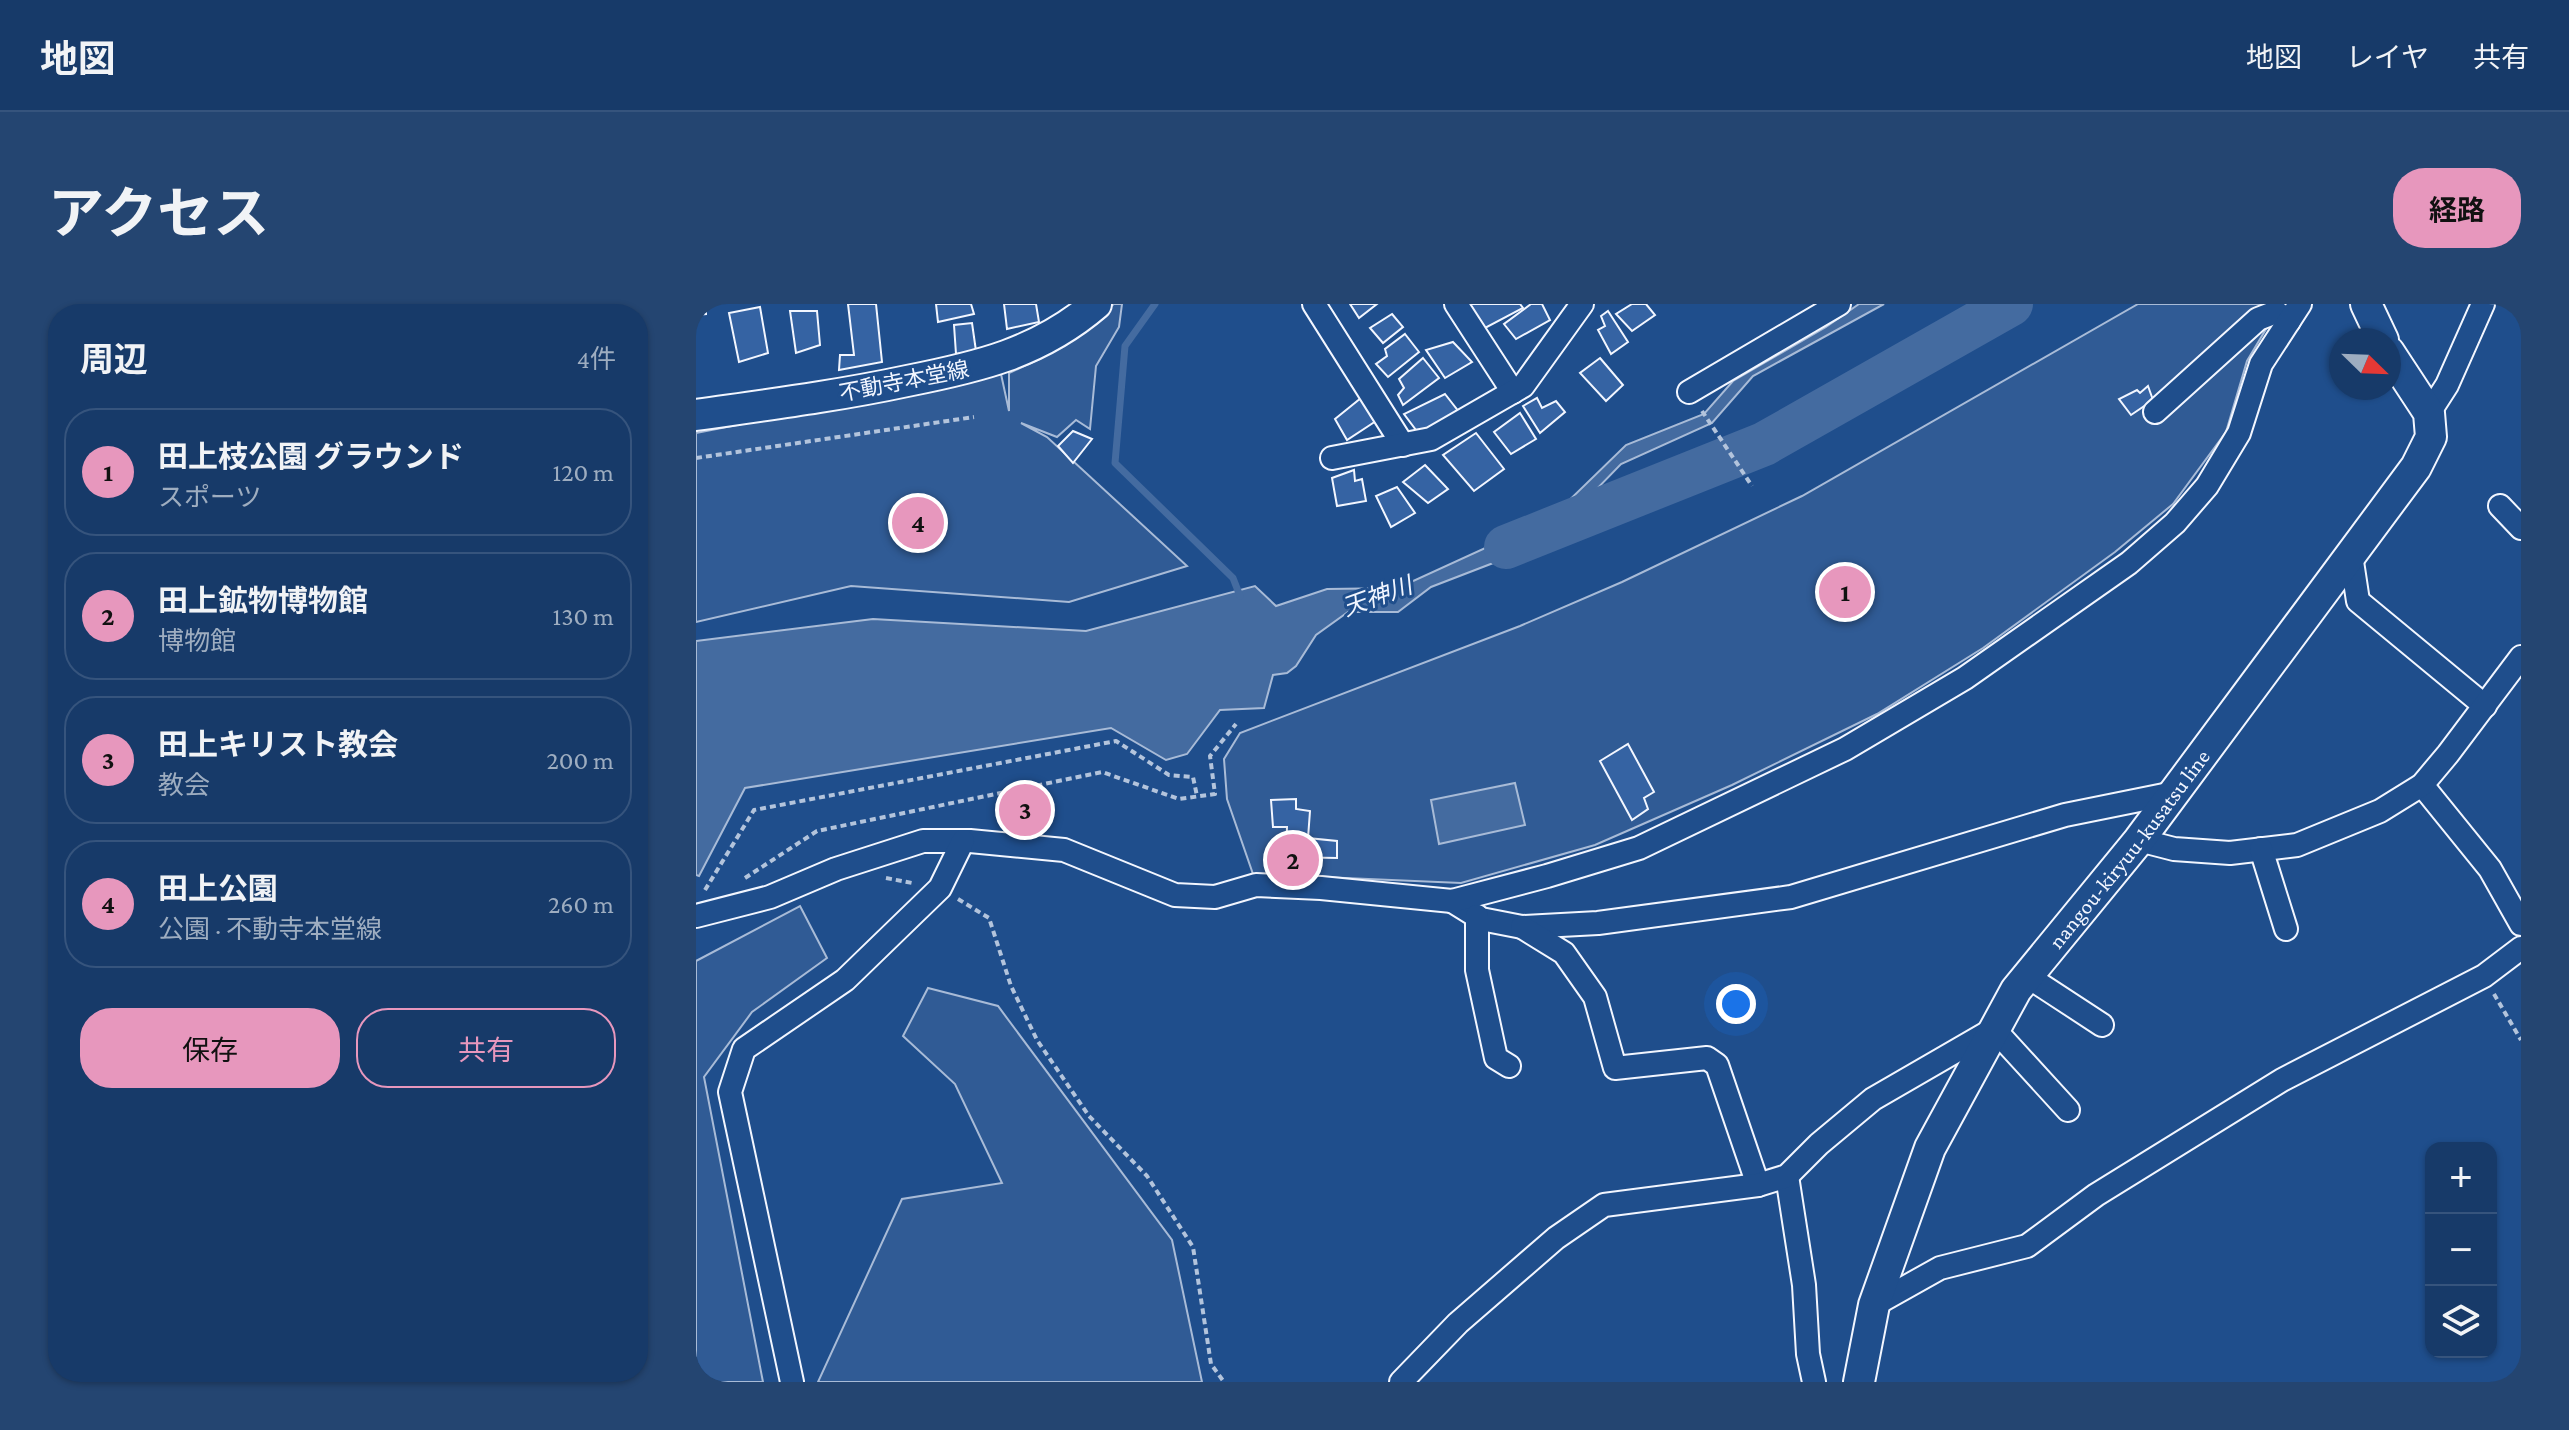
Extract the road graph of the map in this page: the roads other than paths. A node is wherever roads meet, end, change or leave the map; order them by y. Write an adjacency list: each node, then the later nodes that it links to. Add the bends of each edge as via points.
1 (1096, 304): 17 (main road, 不動寺本堂線, via 1034,346 976,367)
2 (1314, 304): 18 (street)
3 (1456, 304): 13 (street)
4 (1582, 304): 13 (street, via 1523,386)
5 (1839, 304): 14 (street)
6 (2366, 304): 10 (main road)
7 (2483, 304): 11 (street)
8 (2496, 304): 11 (street)
9 (2294, 312): 15 (street, via 2258,319); 30 (street, via 2261,364 2239,433 2207,486 2175,523 2129,563 1965,678 1845,749 1639,848)
10 (2377, 328)
11 (2455, 365): 16 (street)
12 (2401, 370): 16 (main road)
13 (1513, 392): 18 (street, via 1431,439)
14 (1689, 392)
15 (2155, 412)
16 (2429, 413): 22 (main road, nangou-kiryuu-kusatsu line, via 2431,437 2416,467)
17 (696, 415)
18 (1403, 445): 19 (street)
19 (1332, 458)
20 (2500, 506): 21 (street)
21 (2521, 528)
22 (2351, 555): 24 (street, via 2358,601); 26 (main road, nangou-kiryuu-kusatsu line)
23 (2521, 657): 24 (street)
24 (2485, 706): 25 (street)
25 (2422, 785): 29 (street, via 2353,823 2297,845); 33 (street, via 2490,869)
26 (2174, 793): 27 (main road, nangou-kiryuu-kusatsu line); 34 (street, via 2065,815 1791,897 1598,923)
27 (2139, 840): 29 (street, via 2174,849); 37 (main road, nangou-kiryuu-kusatsu line)
28 (963, 841): 30 (street, via 1064,850 1175,895 1215,897 1256,885); 31 (street, via 923,841 770,897); 45 (street, via 940,888 845,980 744,1049 730,1092)
29 (2261, 849): 35 (street)
30 (1452, 901): 32 (street)
31 (698, 907)
32 (1477, 916): 34 (street); 40 (street, via 1477,970 1496,1058)
33 (2521, 924)
34 (1522, 927): 43 (street, via 1564,953 1595,997 1615,1068 1707,1058 1717,1065)
35 (2286, 929)
36 (2521, 948): 44 (street, via 2484,976 2282,1080 2096,1195 2027,1246 1940,1268)
37 (2027, 976): 38 (street); 39 (main road, nangou-kiryuu-kusatsu line)
38 (2102, 1025)
39 (1994, 1029): 41 (street); 42 (street, via 1873,1099); 44 (main road, nangou-kiryuu-kusatsu line, via 1930,1148)
40 (1509, 1066)
41 (2068, 1110)
42 (1787, 1176): 43 (street); 47 (street)
43 (1758, 1185): 46 (street, via 1604,1205 1479,1304)
44 (1874, 1305): 48 (main road, nangou-kiryuu-kusatsu line)
45 (792, 1382)
46 (1401, 1382)
47 (1814, 1382)
48 (1859, 1382)

